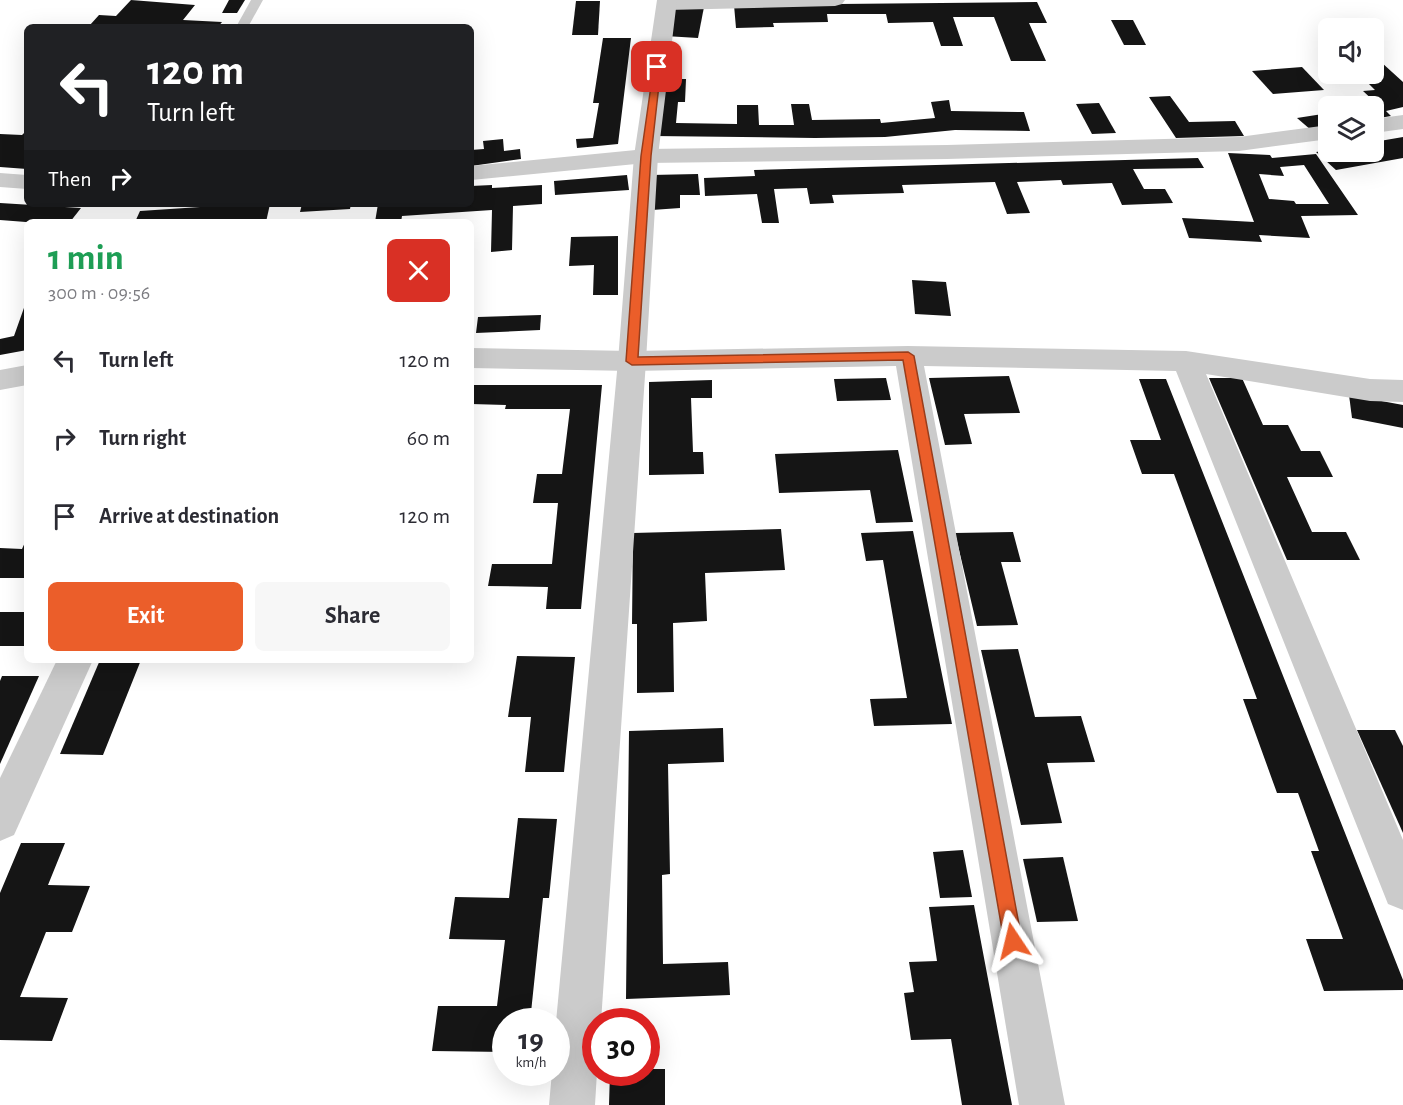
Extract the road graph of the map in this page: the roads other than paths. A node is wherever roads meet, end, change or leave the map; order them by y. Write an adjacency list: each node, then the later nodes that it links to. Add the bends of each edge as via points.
1 (257, 0): 4 (lane)
2 (835, 0): 3 (street)
3 (667, 2): 8 (street)
4 (244, 24)
5 (1403, 122): 6 (street)
6 (1384, 125)
7 (1318, 133): 8 (street, via 1228,144)
8 (646, 156): 9 (street); 14 (street)
9 (474, 173)
10 (0, 180): 11 (street)
11 (24, 182)
12 (908, 356): 14 (street); 15 (street); 23 (street)
13 (474, 358): 14 (street)
14 (632, 361): 22 (street)
15 (1186, 361): 18 (street, via 1370,390); 21 (street)
16 (24, 376): 17 (street)
17 (0, 380)
18 (1403, 391)
19 (74, 663): 20 (street)
20 (0, 821)
21 (1403, 889)
22 (572, 1105)
23 (1042, 1105)

